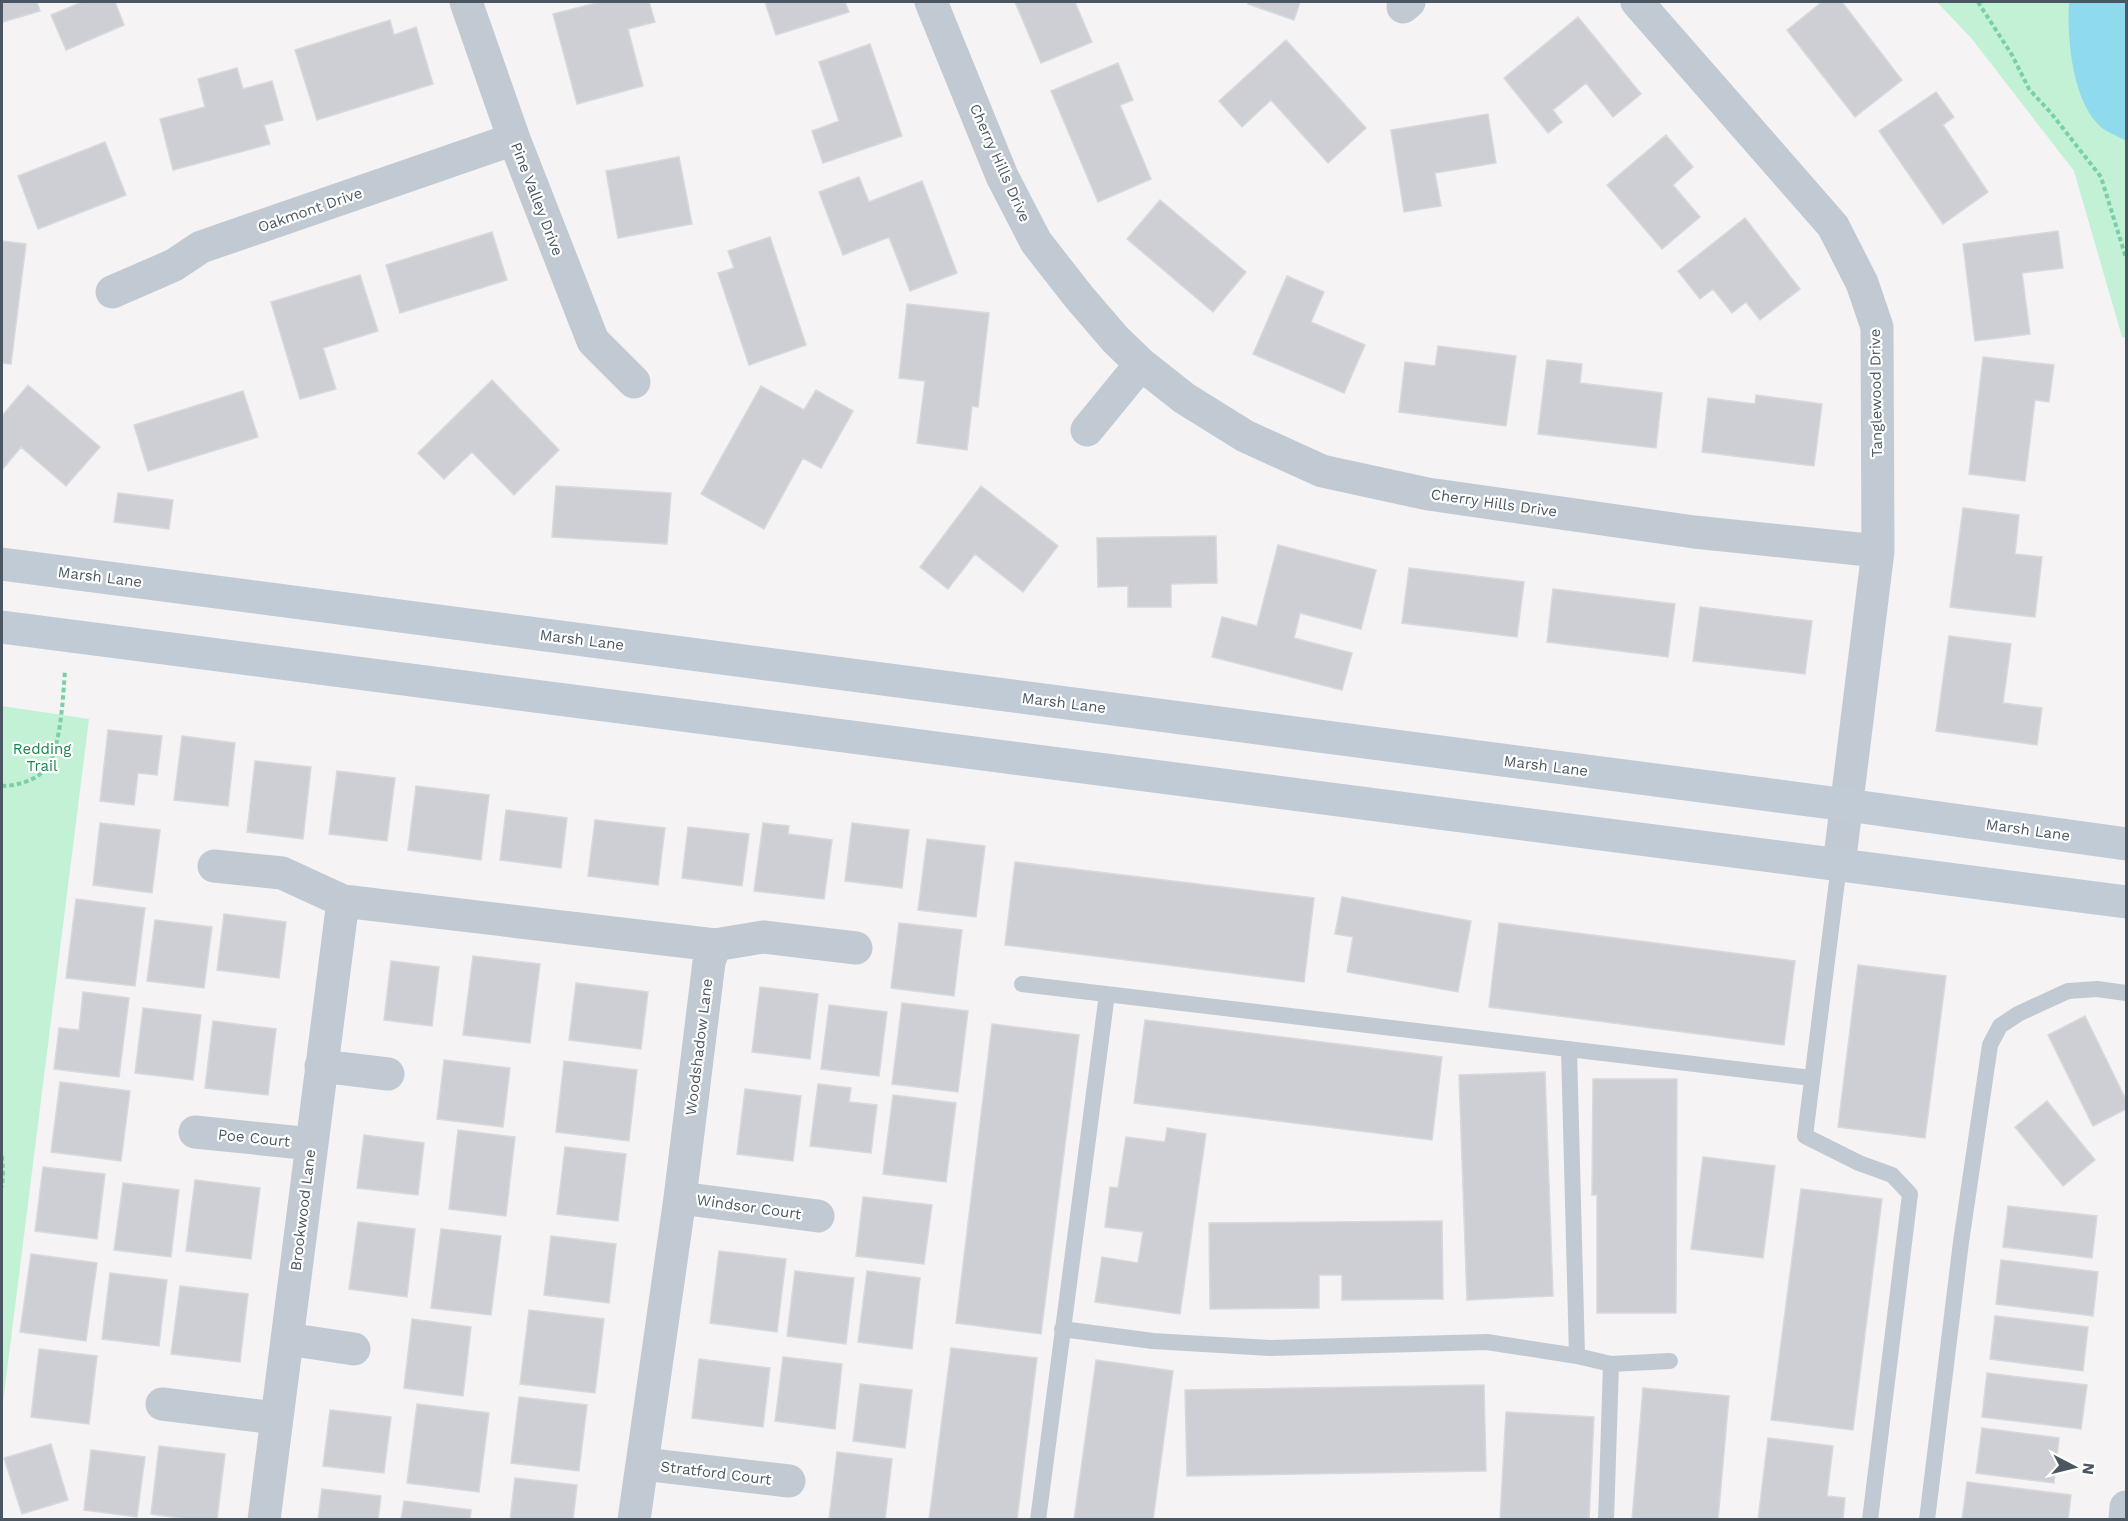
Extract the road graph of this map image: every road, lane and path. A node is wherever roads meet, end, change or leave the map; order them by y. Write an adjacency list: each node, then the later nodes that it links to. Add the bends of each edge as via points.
1 (466, 2): 5 (street, Pine Valley Drive)
2 (931, 2): 8 (street, Cherry Hills Drive, via 1002,176 1036,242 1116,340)
3 (1636, 2): 11 (street, Tanglewood Drive, via 1833,226 1862,283 1876,327)
4 (1978, 2): 6 (path, via 2029,89 2101,177)
5 (514, 139): 7 (street, Oakmont Drive, via 201,247 174,265); 9 (street, Pine Valley Drive, via 593,341)
6 (2127, 258)
7 (112, 292)
8 (1141, 364): 10 (street); 11 (street, Cherry Hills Drive, via 1184,398 1245,436 1322,471 1428,494 1694,532)
9 (634, 382)
10 (1087, 430)
11 (1878, 550): 16 (street, Tanglewood Drive)
12 (2, 564): 16 (main road, Marsh Lane)
13 (2, 627): 19 (main road)
14 (65, 671): 15 (path, via 56,747 47,768 30,780)
15 (2, 786)
16 (1847, 805): 17 (main road, Marsh Lane); 19 (street, Tanglewood Drive)
17 (2127, 844)
18 (214, 866): 20 (street, via 282,873)
19 (1839, 866): 21 (main road); 30 (lane)
20 (343, 901): 22 (street); 28 (street, Brookwood Lane)
21 (2127, 902)
22 (715, 945): 23 (street, via 763,937); 35 (street, Woodshadow Lane, via 709,962)
23 (856, 948)
24 (1022, 984): 26 (lane)
25 (2127, 993): 52 (lane, via 2068,991 2000,1026 1990,1045 1962,1231)
26 (1107, 994): 27 (lane); 37 (lane)
27 (1569, 1049): 30 (lane); 40 (lane)
28 (321, 1066): 29 (street); 32 (street, Brookwood Lane)
29 (387, 1074)
30 (1812, 1078): 51 (lane, via 1805,1136 1892,1175 1910,1194)
31 (195, 1132): 32 (street, Poe Court)
32 (312, 1144): 38 (street, Brookwood Lane)
33 (2, 1156): 34 (path)
34 (2, 1187)
35 (680, 1198): 36 (street, Windsor Court); 45 (street, Woodshadow Lane)
36 (818, 1216)
37 (1062, 1329): 40 (lane, via 1153,1341 1269,1348 1487,1342); 49 (lane)
38 (287, 1339): 39 (street); 44 (street, Brookwood Lane)
39 (354, 1349)
40 (1577, 1356): 42 (lane)
41 (1670, 1361): 42 (lane)
42 (1611, 1364): 50 (lane)
43 (162, 1404): 44 (street)
44 (276, 1418): 47 (street, Brookwood Lane)
45 (643, 1464): 46 (street, Stratford Court); 48 (street, Woodshadow Lane)
46 (789, 1481)
47 (264, 1520)
48 (634, 1520)
49 (1038, 1520)
50 (1606, 1520)
51 (1870, 1520)
52 (1927, 1520)

